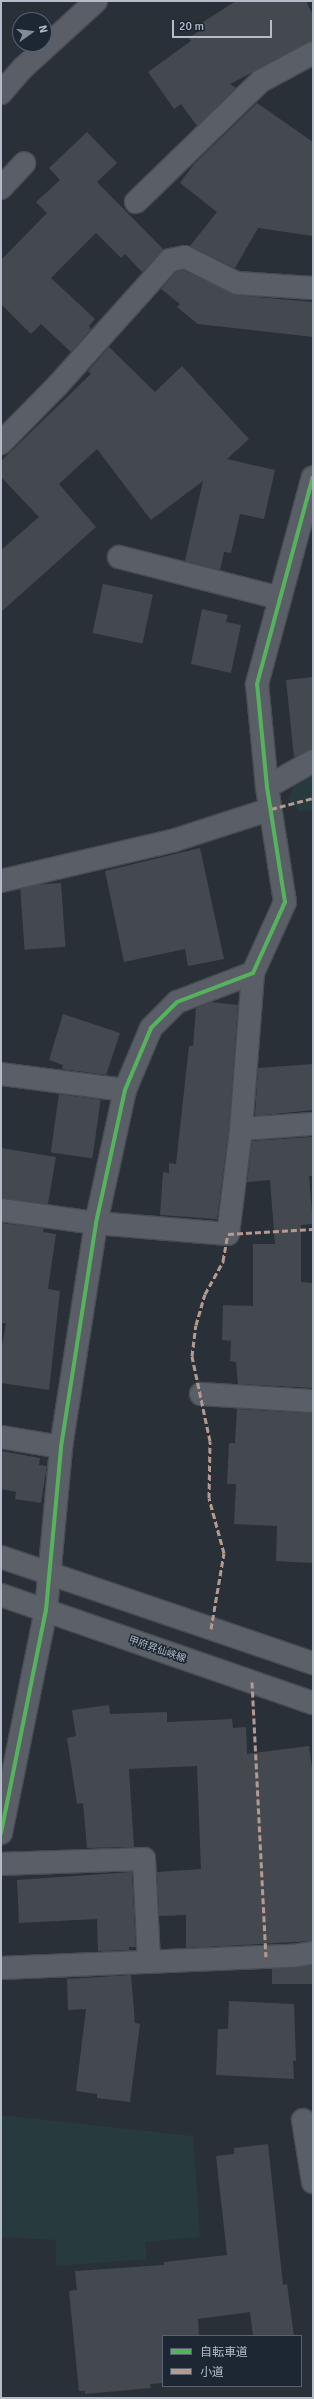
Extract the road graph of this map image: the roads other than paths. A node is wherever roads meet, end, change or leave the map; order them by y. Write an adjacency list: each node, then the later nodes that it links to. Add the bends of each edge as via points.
1 (96, 1): 3 (street, via 23,68)
2 (313, 53): 6 (street, via 261,82)
3 (1, 94)
4 (24, 163): 5 (street)
5 (1, 188)
6 (136, 202)
7 (313, 288): 8 (street, via 237,283 185,258 170,260 57,386)
8 (1, 443)
9 (313, 477): 11 (street)
10 (119, 557): 11 (street)
11 (280, 598): 13 (street, via 257,684)
12 (313, 761): 13 (street)
13 (267, 787): 14 (street)
14 (271, 809): 15 (street, via 172,841); 16 (street, via 285,902)
15 (1, 881)
16 (253, 973): 18 (street, via 177,1002 151,1028); 20 (street)
17 (1, 1074): 18 (street)
18 (125, 1090): 22 (street)
19 (313, 1124): 20 (street)
20 (241, 1129): 22 (street, via 228,1234)
21 (1, 1210): 22 (street)
22 (96, 1223): 26 (street)
23 (201, 1394): 24 (street)
24 (313, 1401)
25 (1, 1437): 26 (street)
26 (62, 1447): 28 (street)
27 (1, 1557): 28 (main road)
28 (50, 1573): 30 (street); 31 (main road)
29 (1, 1595): 30 (main road, 甲府昇仙峡線)
30 (46, 1610): 32 (main road, 甲府昇仙峡線, via 147,1648); 33 (street)
31 (313, 1663)
32 (313, 1703)
33 (1, 1833)
34 (1, 1864): 36 (street, via 144,1859)
35 (313, 1953): 36 (street)
36 (149, 1962): 37 (street)
37 (1, 1968)
38 (303, 2120): 39 (street)
39 (313, 2182)

